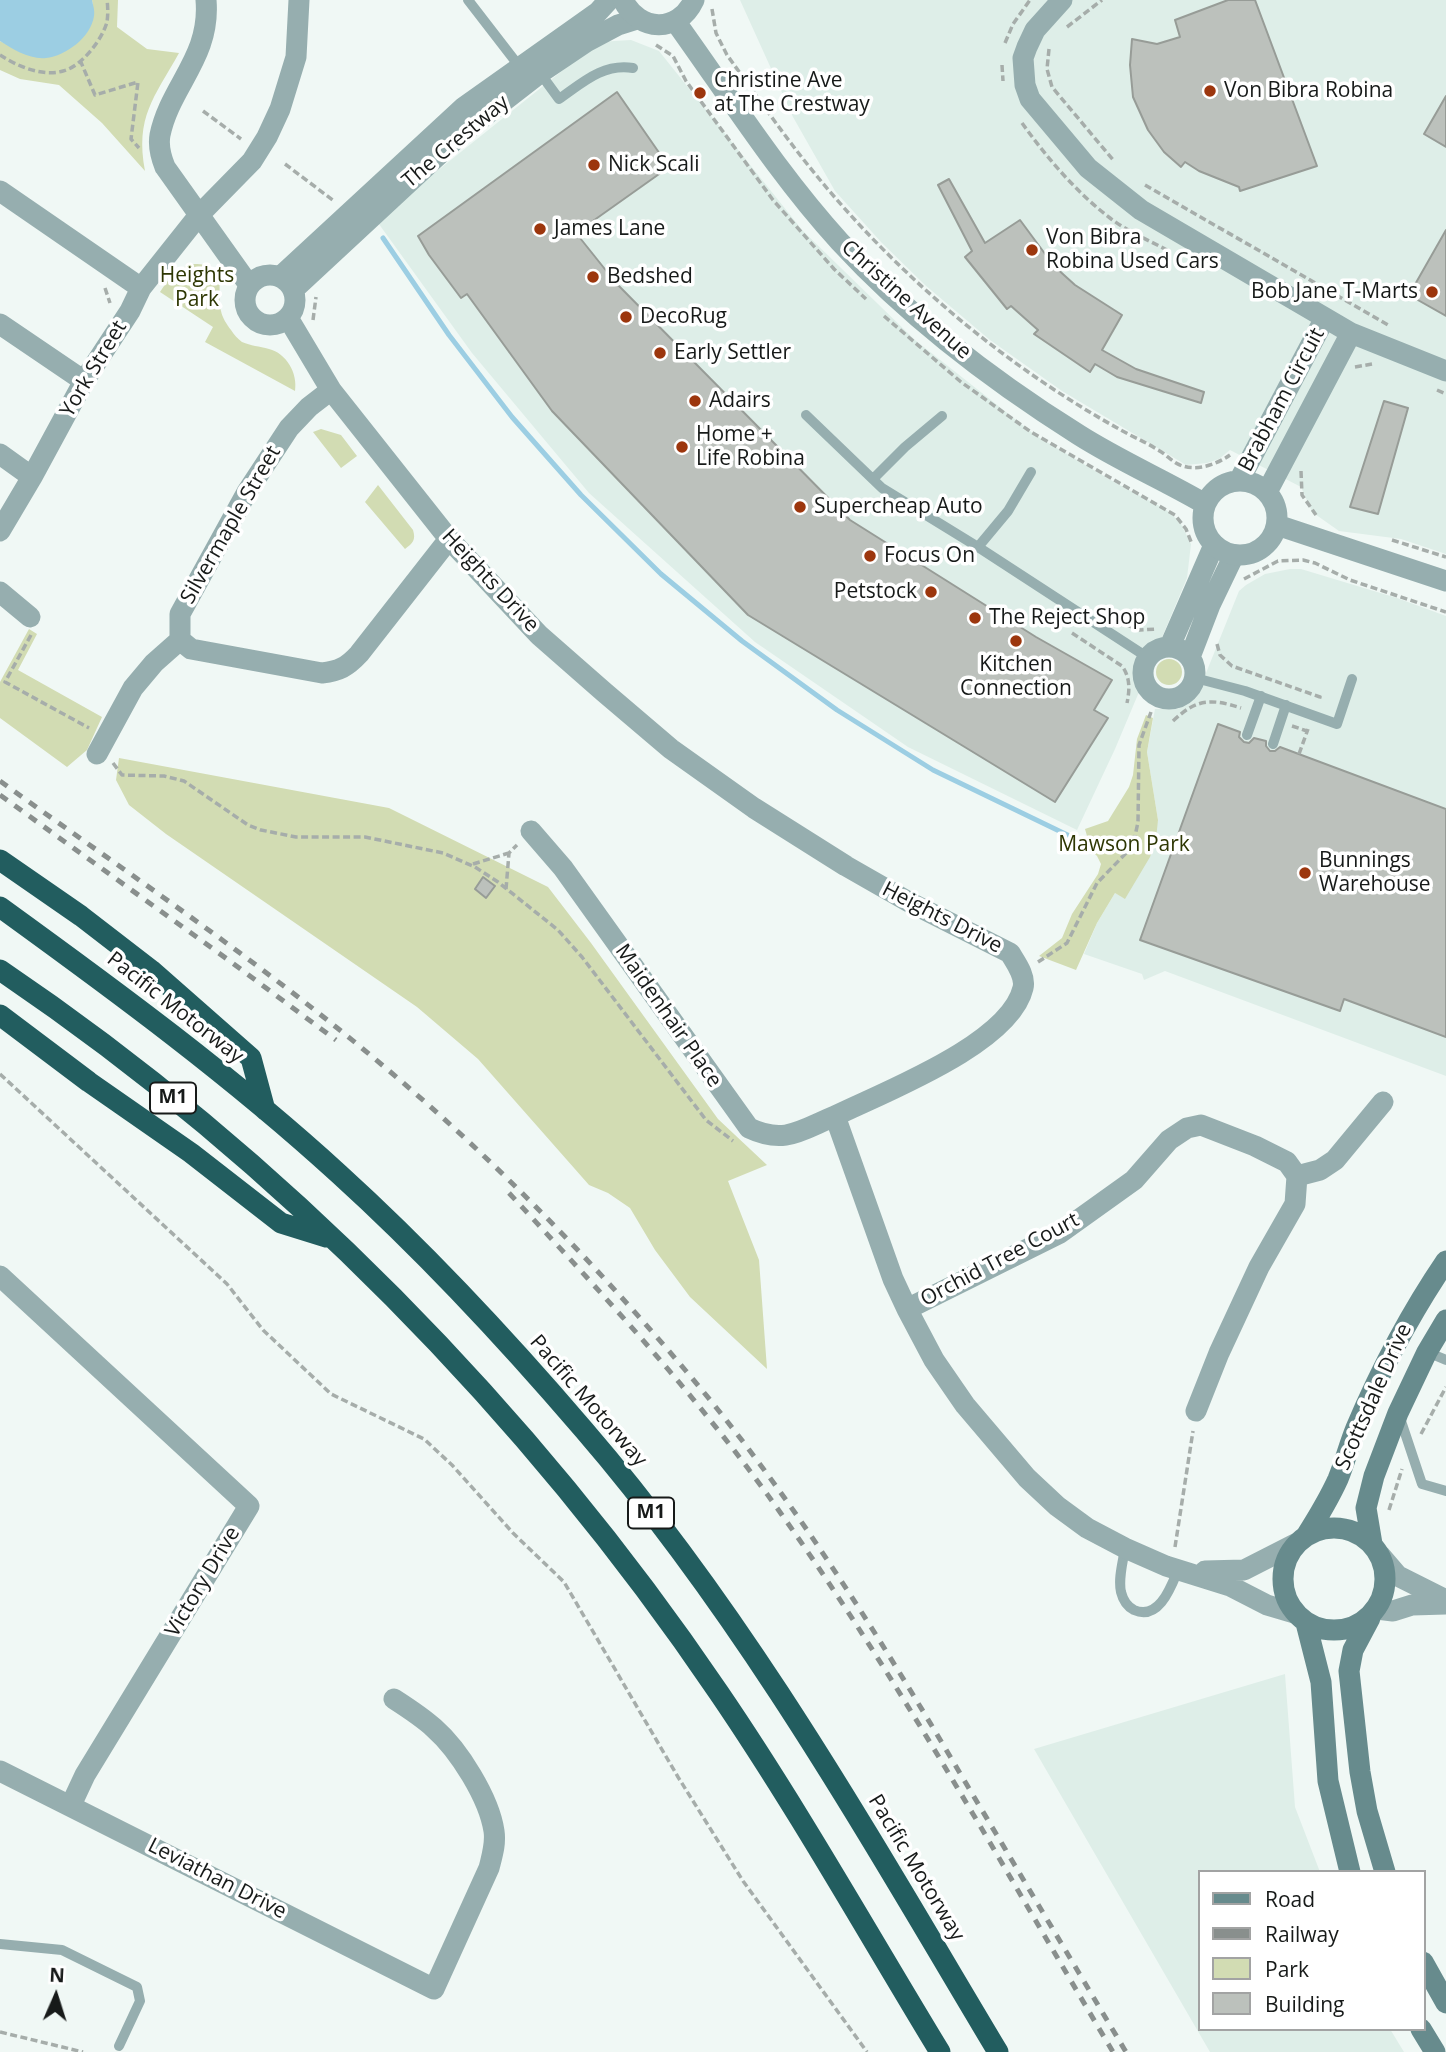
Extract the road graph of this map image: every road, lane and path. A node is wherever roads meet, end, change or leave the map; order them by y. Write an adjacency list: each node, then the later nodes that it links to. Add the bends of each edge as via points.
1 (107, 0): 16 (path, via 107,23)
2 (206, 0): 28 (street, via 204,34 159,137 164,167)
3 (299, 0): 28 (street, York Street, via 296,57 267,137 251,161)
4 (468, 0): 17 (lane)
5 (609, 0): 17 (street, The Crestway)
6 (623, 0): 10 (street)
7 (1062, 0): 38 (street, Brabham Circuit, via 1035,30 1023,58 1024,85 1030,99 1060,138 1088,169 1141,210)
8 (1102, 0): 12 (path)
9 (703, 1): 11 (street); 52 (path, via 727,55 801,155 847,211 939,301 1058,391 1179,465 1207,466)
10 (637, 19): 11 (street, via 659,25); 19 (street, The Crestway, via 586,42)
11 (675, 21): 60 (street, Christine Avenue, via 802,198 909,310 1069,429)
12 (1063, 31)
13 (653, 43): 34 (path, via 673,56 724,136 780,209)
14 (1049, 48): 24 (path, via 1047,69 1052,87)
15 (0, 55): 16 (path, via 27,69 55,72)
16 (80, 60): 22 (path, via 95,95 138,82 131,139)
17 (519, 66): 29 (street, The Crestway, via 464,107)
18 (634, 68): 19 (lane, via 619,66 599,72 559,99)
19 (540, 73): 29 (street, The Crestway)
20 (203, 111): 21 (path)
21 (241, 139)
22 (144, 154)
23 (285, 164): 27 (path)
24 (1116, 164)
25 (1140, 182): 40 (path)
26 (0, 191): 32 (street)
27 (334, 201)
28 (199, 215): 31 (street); 32 (street, York Street)
29 (286, 284): 31 (street, via 263,276); 37 (street, via 295,300)
30 (103, 285): 35 (path)
31 (249, 285): 37 (street, via 244,301 250,317 274,326)
32 (141, 288): 46 (street, York Street)
33 (319, 290): 41 (path)
34 (874, 307)
35 (109, 308)
36 (884, 316): 68 (path, via 961,382 1031,432 1175,515 1195,554)
37 (288, 318): 48 (street, Heights Drive)
38 (1325, 318): 42 (street, Brabham Circuit); 58 (street, Brabham Circuit)
39 (0, 324): 46 (street)
40 (1394, 328)
41 (315, 329)
42 (1351, 333): 44 (street, Brabham Circuit); 53 (street, Brabham Circuit)
43 (1377, 365): 45 (path, via 1360,365)
44 (1446, 371)
45 (1350, 372)
46 (84, 381): 56 (street, York Street)
47 (1434, 389): 49 (path)
48 (331, 390): 65 (street, Heights Drive); 76 (street, Silvermaple Street, via 289,428 247,492 180,614)
49 (1446, 394)
50 (806, 415): 57 (lane)
51 (942, 416): 57 (lane)
52 (1237, 448)
53 (1290, 449): 59 (street, Brabham Circuit); 61 (path, via 1304,456 1302,495)
54 (0, 454): 56 (street)
55 (1031, 472): 66 (lane, via 1008,511)
56 (32, 477): 63 (street, York Street)
57 (873, 479): 66 (lane)
58 (1239, 481): 59 (street); 60 (street, via 1222,485)
59 (1267, 492): 62 (street, via 1275,507)
60 (1205, 504): 68 (street, via 1203,526)
61 (1321, 520)
62 (1276, 524): 68 (street, via 1261,548); 69 (street)
63 (0, 531)
64 (1382, 538): 67 (path)
65 (449, 539): 76 (street, via 359,654 339,671 322,673 191,649); 107 (street, Heights Drive, via 539,635 671,749 846,866 1010,953 1024,985 1015,1009 955,1058)
66 (978, 547): 78 (lane)
67 (1446, 557)
68 (1227, 567): 71 (path, via 1303,560); 77 (street); 80 (street, via 1210,605)
69 (1446, 581)
70 (0, 592): 72 (street)
71 (1446, 612)
72 (30, 617): 90 (path, via 38,623 5,682)
73 (1149, 631): 78 (path)
74 (1072, 632): 79 (path)
75 (1217, 639): 83 (path, via 1220,655 1232,666 1320,696)
76 (180, 640): 93 (street, via 133,688)
77 (1170, 646): 78 (street); 80 (street, via 1179,648)
78 (1139, 652): 79 (path); 80 (street, via 1144,683 1157,696 1187,692)
79 (1124, 668): 84 (path, via 1129,683)
80 (1193, 668): 82 (lane)
81 (1352, 679): 85 (lane, via 1337,724)
82 (1261, 696): 85 (lane); 91 (lane)
83 (1319, 700)
84 (1127, 703)
85 (1286, 705): 92 (lane)
86 (1243, 709): 88 (path, via 1204,702)
87 (1151, 712): 101 (path, via 1139,745 1138,822 1133,846 1097,883 1067,943 1035,964)
88 (1173, 721)
89 (1290, 725): 94 (path, via 1308,729)
90 (89, 728)
91 (1247, 735)
92 (1273, 744)
93 (104, 754): 98 (path, via 122,775 184,781 261,830 296,837 365,837 435,850)
94 (1299, 754)
95 (531, 831): 96 (path); 107 (street, Maidenhair Place, via 563,868 749,1128 767,1137 786,1136)
96 (509, 853): 98 (path); 99 (path)
97 (0, 860): 106 (highway, via 151,970 251,1058)
98 (471, 864): 99 (path)
99 (506, 889): 108 (path, via 558,930 706,1119)
100 (0, 906): 106 (highway, Pacific Motorway / M1)
101 (1031, 955)
102 (0, 970): 110 (highway, M1, via 170,1094)
103 (0, 1015): 110 (highway, via 281,1223)
104 (0, 1073): 138 (path, via 227,1284 263,1330 331,1394 424,1439 564,1582 743,1881)
105 (1383, 1102): 109 (street, via 1335,1160)
106 (265, 1110): 140 (highway, Pacific Motorway / M1, via 445,1277 585,1431 659,1523 800,1723)
107 (835, 1116): 113 (street)
108 (734, 1142)
109 (1297, 1176): 113 (street, Orchid Tree Court, via 1287,1162 1255,1146 1200,1125 1187,1128 1169,1140 1133,1180 1060,1233); 116 (street, via 1295,1204 1259,1267)
110 (334, 1240): 139 (highway, M1, via 443,1348 537,1454 642,1586 786,1797)
111 (1446, 1261): 119 (main road, Scottsdale Drive, via 1384,1365 1338,1478)
112 (0, 1276): 128 (street, Victory Drive, via 248,1506)
113 (907, 1309): 120 (street, via 965,1405 1027,1478 1077,1521)
114 (1446, 1320): 115 (main road, Scottsdale Drive)
115 (1437, 1356): 117 (main road, Scottsdale Drive)
116 (1196, 1411): 122 (path)
117 (1398, 1413): 118 (lane, via 1422,1484); 121 (main road, Scottsdale Drive, via 1366,1508)
118 (1446, 1491)
119 (1301, 1540): 121 (main road, via 1322,1529 1340,1528 1358,1533); 122 (street, via 1244,1570); 125 (main road, via 1285,1560 1282,1578 1285,1597)
120 (1125, 1548): 122 (street); 122 (lane, via 1121,1593 1132,1609 1142,1612 1160,1604)
121 (1376, 1549): 123 (street, via 1398,1576); 124 (main road, via 1386,1573 1385,1592)
122 (1172, 1568): 125 (street, via 1230,1586)
123 (1446, 1602): 124 (street)
124 (1373, 1614): 125 (main road, via 1348,1627 1327,1628); 130 (main road, via 1353,1650 1349,1669 1362,1785)
125 (1300, 1618): 129 (main road, via 1321,1682 1328,1781)
126 (394, 1699): 128 (street, Leviathan Drive, via 435,1729 456,1753 482,1798 494,1832 489,1868 434,1989)
127 (0, 1771): 128 (street, Leviathan Drive)
128 (71, 1805)
129 (1350, 1870)
130 (1384, 1870)
131 (0, 1944): 136 (lane, via 62,1950 137,1987 140,2001)
132 (1425, 1966): 133 (main road)
133 (1446, 2003)
134 (1422, 2031): 141 (main road)
135 (0, 2032): 137 (path)
136 (119, 2046)
137 (83, 2052)
138 (867, 2052)
139 (940, 2052)
140 (998, 2052)
141 (1436, 2052)

